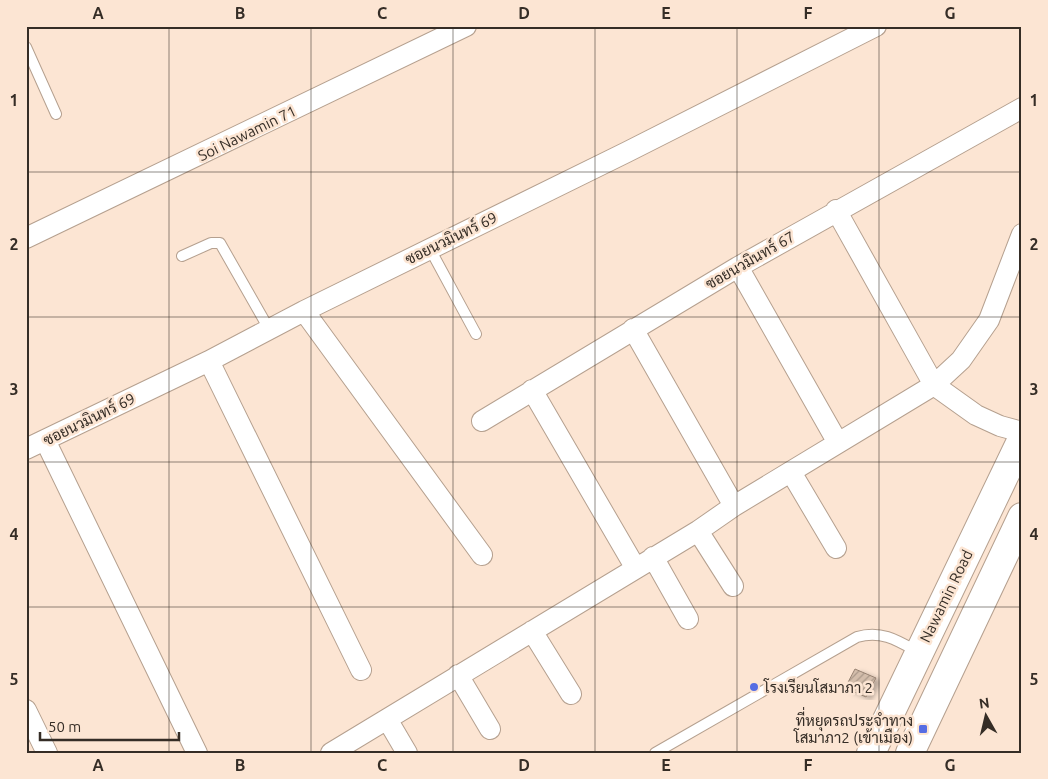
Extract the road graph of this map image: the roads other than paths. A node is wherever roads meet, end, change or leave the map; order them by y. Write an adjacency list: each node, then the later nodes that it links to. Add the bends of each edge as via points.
1 (466, 26): 8 (street, Soi Nawamin 71)
2 (876, 26): 9 (street, ซอยนวมินทร์ 69)
3 (26, 47): 5 (lane)
4 (1022, 108): 6 (street, ซอยนวมินทร์ 67)
5 (56, 114)
6 (836, 210): 11 (street, ซอยนวมินทร์ 67); 17 (street)
7 (1022, 234): 17 (street, via 989,320 961,360)
8 (26, 238)
9 (430, 249): 12 (street, ซอยนวมินทร์ 69); 15 (lane)
10 (182, 256): 14 (lane, via 220,242)
11 (738, 267): 13 (street, ซอยนวมินทร์ 67); 23 (street)
12 (304, 311): 14 (street, ซอยนวมินทร์ 69); 30 (street)
13 (633, 329): 18 (street, ซอยนวมินทร์ 67); 26 (street)
14 (269, 330): 16 (street, ซอยนวมินทร์ 69)
15 (476, 334)
16 (209, 361): 22 (street, ซอยนวมินทร์ 69); 37 (street)
17 (934, 384): 20 (street, via 976,415); 23 (street)
18 (532, 390): 19 (street, ซอยนวมินทร์ 67); 32 (street)
19 (482, 421)
20 (1022, 432)
21 (1022, 439): 36 (main road, Nawamin Road)
22 (45, 440): 24 (street, ซอยนวมินทร์ 69); 44 (street)
23 (838, 443): 25 (street)
24 (26, 449)
25 (791, 472): 26 (street); 29 (street)
26 (734, 506): 28 (street)
27 (1022, 517): 49 (main road)
28 (698, 531): 31 (street); 33 (street)
29 (836, 548)
30 (482, 554)
31 (653, 557): 32 (street); 34 (street)
32 (635, 568): 35 (street)
33 (733, 586)
34 (688, 619)
35 (532, 630): 38 (street); 39 (street)
36 (919, 652): 47 (lane, via 890,636 871,633 857,637); 48 (main road, Nawamin Road)
37 (361, 670)
38 (458, 675): 41 (street); 42 (street)
39 (572, 694)
40 (26, 710): 43 (street)
41 (387, 719): 45 (street); 46 (street)
42 (490, 729)
43 (47, 753)
44 (197, 753)
45 (331, 753)
46 (407, 753)
47 (655, 753)
48 (871, 753)
49 (910, 753)

